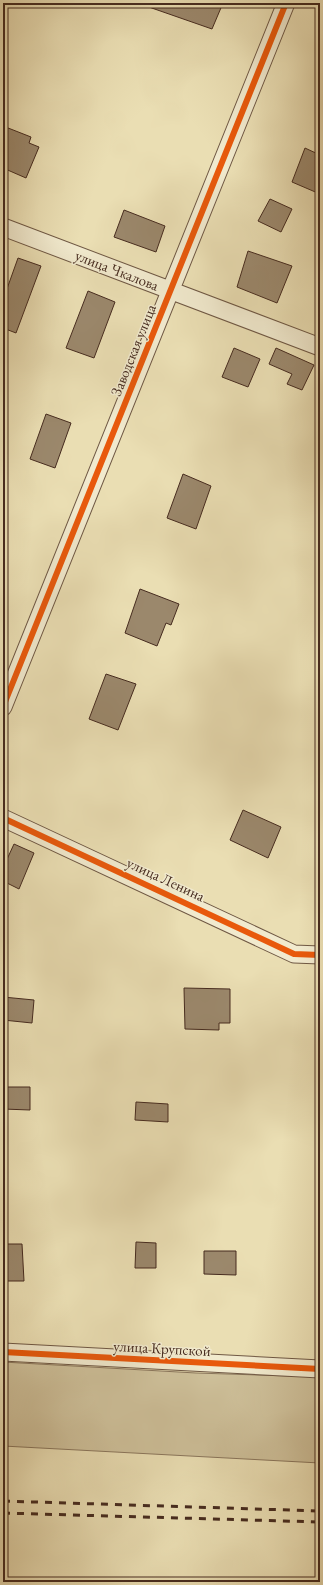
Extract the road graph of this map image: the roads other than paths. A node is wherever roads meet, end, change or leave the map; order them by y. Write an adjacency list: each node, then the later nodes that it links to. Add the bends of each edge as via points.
1 (286, 3): 3 (street, Заводская улица)
2 (3, 227): 3 (street, улица Чкалова)
3 (171, 291): 4 (street, улица Чкалова); 5 (street, Заводская улица)
4 (320, 347)
5 (3, 707)
6 (3, 818): 7 (street, улица Ленина, via 294,954)
7 (320, 955)
8 (3, 1352): 9 (street, улица Крупской)
9 (320, 1369)

